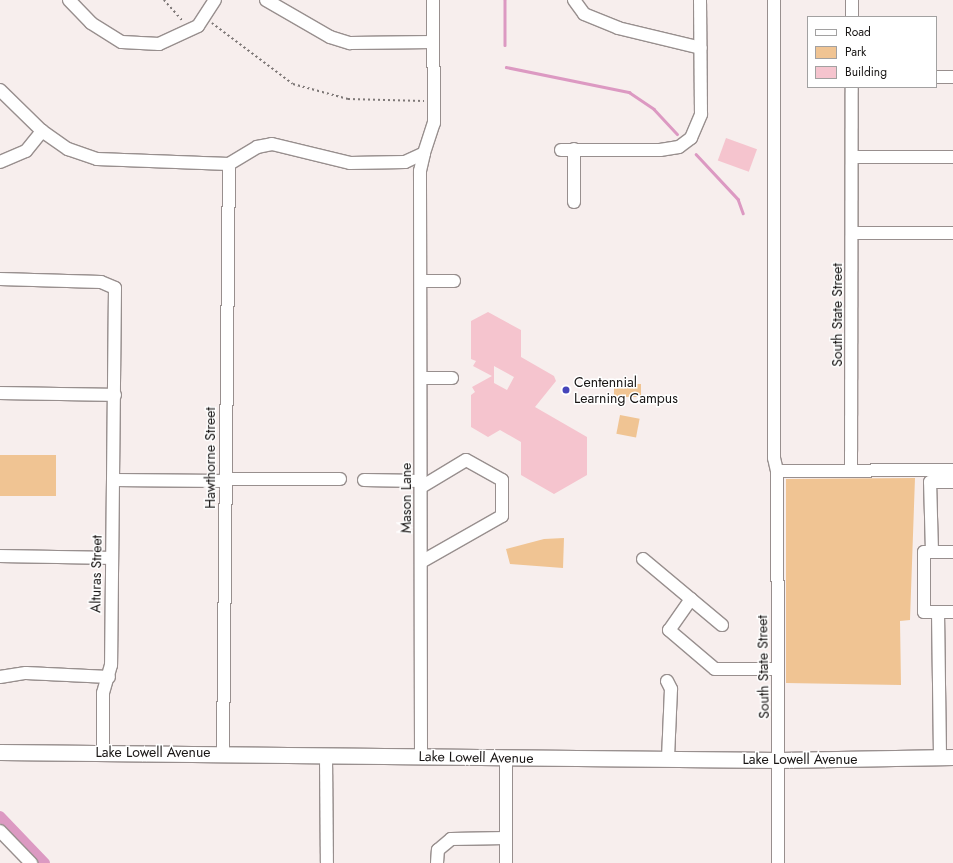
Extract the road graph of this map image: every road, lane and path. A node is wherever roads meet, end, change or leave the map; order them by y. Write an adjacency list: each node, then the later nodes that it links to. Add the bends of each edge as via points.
1 (69, 0): 12 (street, via 91,23 122,42 159,44)
2 (164, 0): 12 (path)
3 (215, 0): 10 (street)
4 (266, 0): 13 (street, via 330,37 350,43)
5 (433, 0): 13 (street, Mason Lane)
6 (574, 0): 14 (street, via 584,14 618,28)
7 (700, 0): 14 (street)
8 (774, 0): 40 (street, South State Street, via 774,316)
9 (852, 0): 11 (street)
10 (204, 16): 12 (street); 19 (path, via 293,84 353,100)
11 (852, 16)
12 (189, 31)
13 (433, 42): 19 (street, Mason Lane)
14 (701, 48): 21 (street, via 701,114 691,138 678,147 660,150)
15 (937, 77): 16 (street)
16 (953, 77)
17 (852, 88): 24 (street, South State Street)
18 (0, 90): 20 (street)
19 (434, 101): 23 (street, Mason Lane, via 434,123)
20 (42, 131): 26 (street, via 26,151); 27 (street, via 68,149 97,160)
21 (574, 149): 22 (street); 28 (street)
22 (561, 150)
23 (424, 152): 27 (street, via 405,162 350,163 272,144 257,147); 32 (street, Mason Lane)
24 (852, 157): 25 (street); 29 (street, South State Street)
25 (953, 157)
26 (0, 162)
27 (229, 164): 44 (street, Hawthorne Street)
28 (574, 202)
29 (852, 234): 30 (street); 38 (street, South State Street)
30 (953, 234)
31 (0, 280): 37 (street, Alturas Street, via 111,283 115,288)
32 (421, 281): 33 (street); 34 (street, Mason Lane)
33 (454, 281)
34 (421, 378): 35 (street); 47 (street, Mason Lane)
35 (452, 378)
36 (0, 393): 37 (street)
37 (115, 395): 43 (street, Alturas Street)
38 (851, 470): 40 (street); 41 (street)
39 (953, 470): 41 (street)
40 (777, 471): 58 (street, South State Street)
41 (930, 476): 46 (street); 48 (street)
42 (340, 479): 44 (street)
43 (114, 480): 44 (street); 51 (street, Alturas Street)
44 (224, 480): 64 (street, Hawthorne Street)
45 (364, 480): 47 (street)
46 (953, 482)
47 (421, 484): 53 (street, Mason Lane); 53 (street, via 466,460 502,480 502,516)
48 (932, 552): 49 (street); 55 (street, via 924,552 924,612)
49 (953, 552)
50 (0, 556): 51 (street)
51 (110, 558): 60 (street, Alturas Street)
52 (643, 559): 54 (street)
53 (421, 562): 66 (street, Mason Lane)
54 (691, 600): 57 (street); 58 (street, via 669,630 715,669)
55 (938, 612): 56 (street); 67 (street)
56 (953, 612)
57 (722, 625)
58 (778, 669): 70 (street, South State Street)
59 (0, 677): 60 (street, via 26,673)
60 (108, 677): 63 (street, Alturas Street, via 103,693)
61 (667, 681): 69 (street, via 671,689)
62 (0, 752): 63 (main road, Lake Lowell Avenue)
63 (103, 752): 64 (main road, Lake Lowell Avenue)
64 (223, 752): 65 (main road, Lake Lowell Avenue)
65 (326, 756): 66 (main road, Lake Lowell Avenue); 74 (street)
66 (421, 756): 68 (main road, Lake Lowell Avenue)
67 (946, 757): 70 (main road, Lake Lowell Avenue)
68 (506, 758): 69 (main road, Lake Lowell Avenue); 72 (street)
69 (668, 758): 70 (main road, Lake Lowell Avenue)
70 (779, 760): 77 (street, South State Street)
71 (0, 832): 73 (street)
72 (506, 838): 75 (street, via 451,839 438,850); 76 (street)
73 (31, 863)
74 (327, 863)
75 (437, 863)
76 (506, 863)
77 (778, 863)

